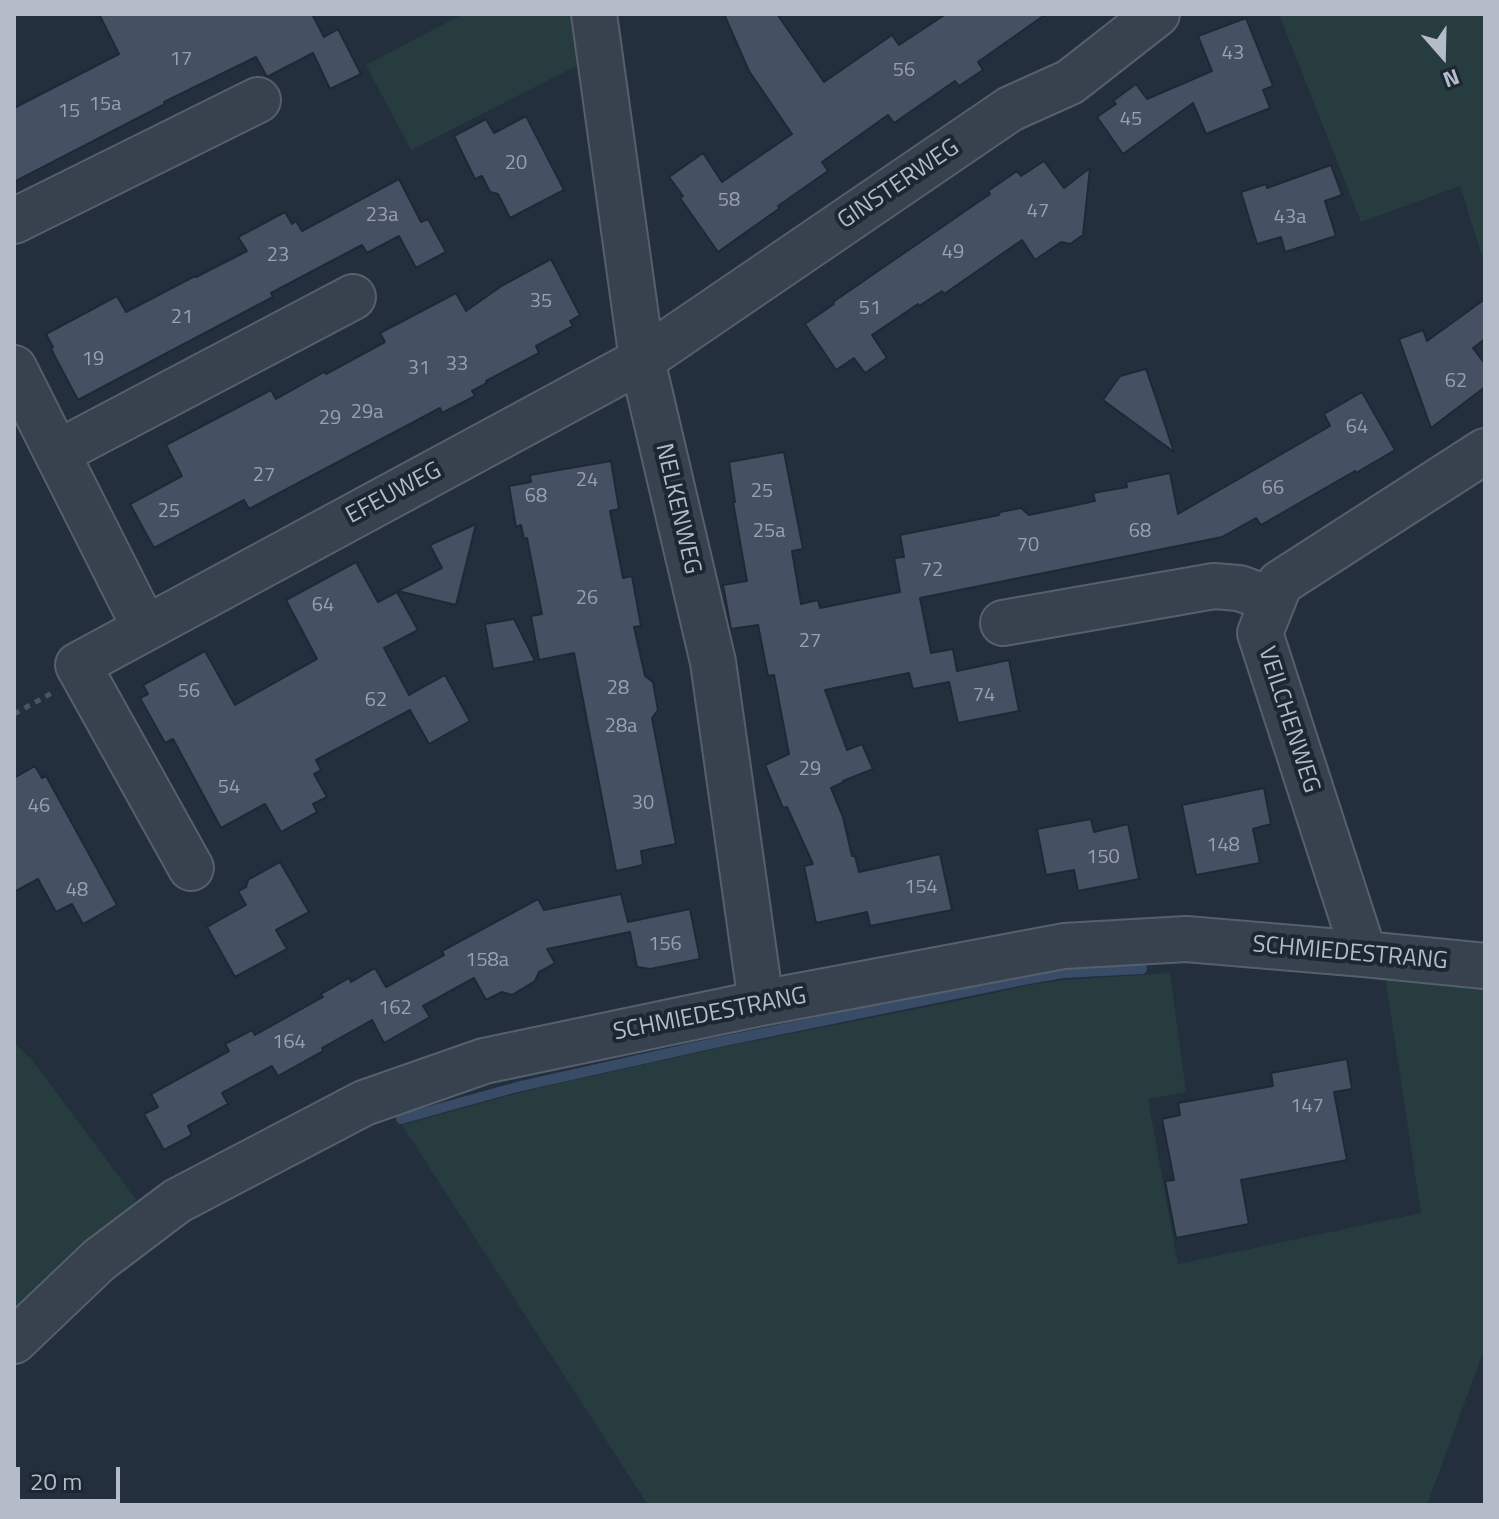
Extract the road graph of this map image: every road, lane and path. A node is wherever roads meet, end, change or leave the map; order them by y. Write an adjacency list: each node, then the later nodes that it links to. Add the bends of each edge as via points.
1 (594, 14): 6 (street, NELKENWEG)
2 (1157, 14): 6 (street, GINSTERWEG, via 1070,82 1010,109)
3 (258, 100): 4 (street)
4 (14, 221)
5 (353, 297): 9 (street)
6 (642, 360): 12 (street, EFEUWEG); 16 (street, NELKENWEG, via 713,662)
7 (14, 368): 9 (street)
8 (1485, 451): 10 (street, VEILCHENWEG, via 1280,583)
9 (57, 453): 12 (street)
10 (1273, 600): 11 (street, via 1214,586); 14 (street, VEILCHENWEG, via 1260,633)
11 (1003, 623)
12 (145, 628): 13 (street, EFEUWEG, via 78,665)
13 (191, 868)
14 (1364, 954): 15 (street, SCHMIEDESTRANG); 16 (street, SCHMIEDESTRANG, via 1186,939 1064,946)
15 (1485, 966)
16 (761, 1003): 17 (street, SCHMIEDESTRANG, via 484,1061 364,1103 177,1201 99,1260)
17 (14, 1341)

